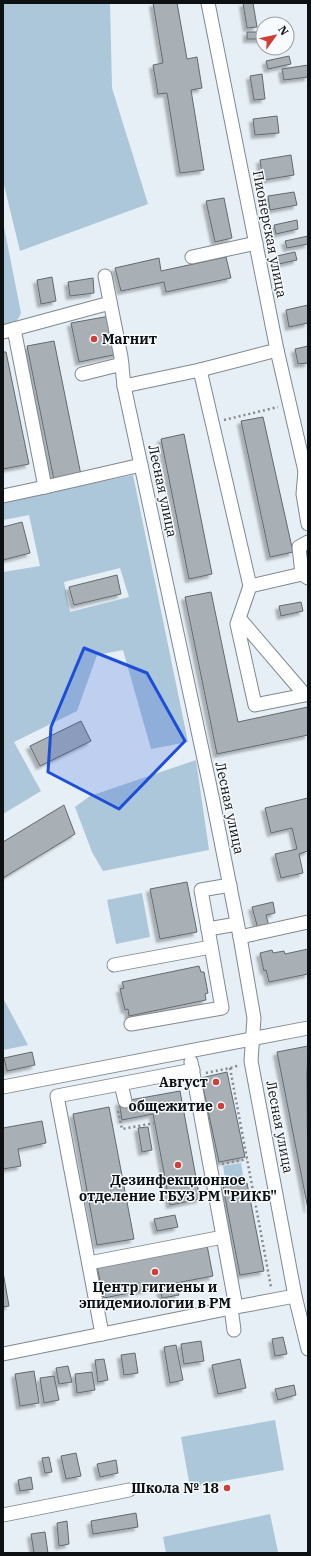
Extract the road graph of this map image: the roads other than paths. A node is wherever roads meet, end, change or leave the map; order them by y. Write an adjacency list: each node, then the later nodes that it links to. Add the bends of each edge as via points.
1 (208, 3): 2 (street, Пионерская улица)
2 (256, 243): 3 (street); 7 (street, Пионерская улица)
3 (192, 257)
4 (105, 276): 5 (street, Лесная улица)
5 (110, 303): 6 (street); 8 (street, Лесная улица)
6 (9, 330): 14 (street)
7 (277, 350): 9 (street); 13 (street, Пионерская улица)
8 (122, 364): 10 (street); 11 (street, Лесная улица)
9 (200, 370): 11 (street); 19 (street)
10 (82, 374)
11 (124, 386): 12 (street, Лесная улица)
12 (141, 465): 14 (street); 21 (street, Лесная улица)
13 (307, 471): 16 (street, Пионерская улица, via 303,494)
14 (45, 487): 15 (street)
15 (3, 496)
16 (308, 524)
17 (308, 542): 18 (street, via 299,547)
18 (305, 576): 19 (street)
19 (250, 586): 20 (street)
20 (239, 618): 20 (street, via 237,624 255,705 305,695)
21 (230, 884): 23 (street, via 201,890); 24 (street, Лесная улица)
22 (308, 922): 24 (street)
23 (208, 929): 24 (street); 25 (street)
24 (239, 930): 29 (street, Лесная улица, via 254,1018)
25 (211, 948): 26 (street); 27 (street, via 222,1008)
26 (114, 965)
27 (131, 1024)
28 (308, 1028): 29 (street)
29 (252, 1039): 30 (street); 37 (street, Лесная улица, via 251,1061)
30 (189, 1052): 31 (street); 33 (street)
31 (193, 1073): 32 (street); 35 (street)
32 (121, 1084): 34 (street); 36 (street, via 58,1096)
33 (3, 1087)
34 (125, 1100)
35 (223, 1237): 36 (street); 38 (street)
36 (89, 1263): 40 (street)
37 (295, 1296): 38 (street); 41 (street, Лесная улица)
38 (233, 1307): 39 (street); 40 (street)
39 (234, 1330)
40 (102, 1334): 42 (street)
41 (308, 1349)
42 (3, 1354)
43 (129, 1490): 44 (street)
44 (3, 1514)

